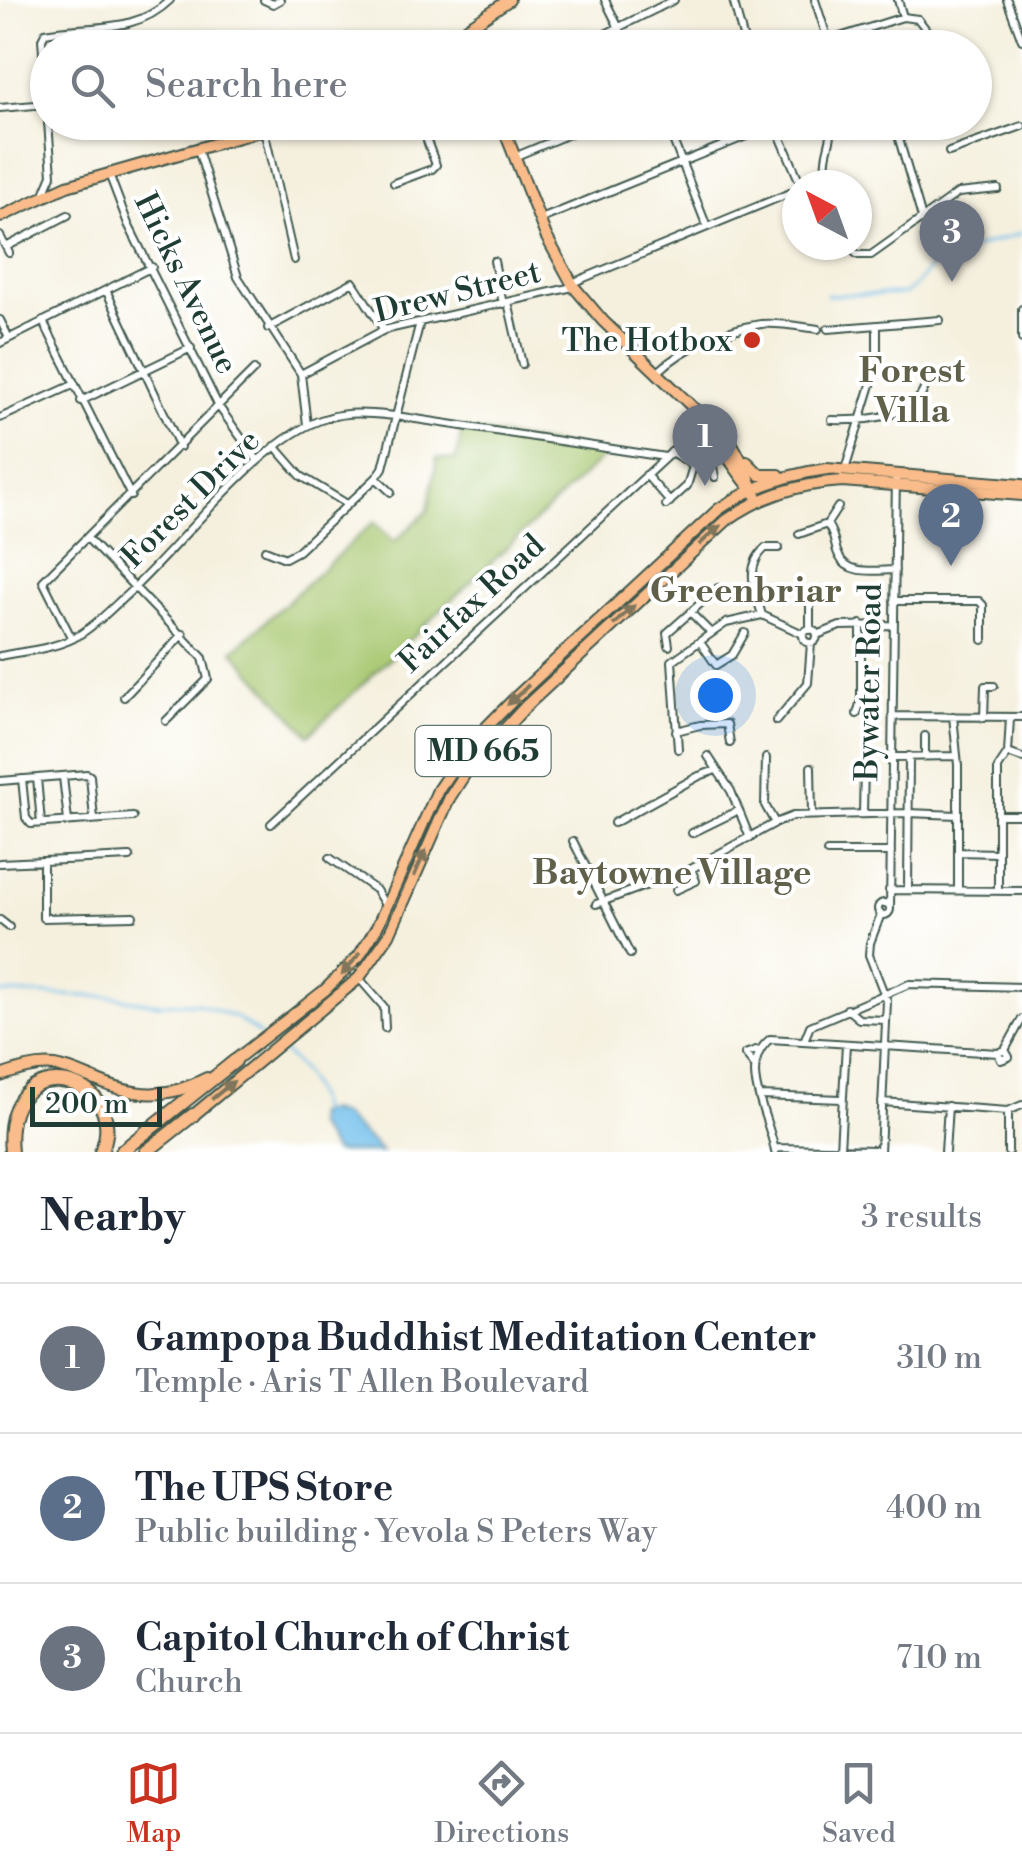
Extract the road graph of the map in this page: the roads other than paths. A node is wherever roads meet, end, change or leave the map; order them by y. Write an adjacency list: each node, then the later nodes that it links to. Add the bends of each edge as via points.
1 (170, 0): 14 (street, via 130,25)
2 (264, 0): 3 (street)
3 (280, 0)
4 (509, 0): 15 (main road)
5 (604, 0): 12 (street)
6 (674, 0): 12 (street)
7 (732, 0): 18 (street)
8 (815, 0): 19 (street)
9 (898, 0): 11 (street)
10 (1008, 0): 22 (street)
11 (903, 17): 13 (street); 21 (street, via 918,19)
12 (619, 27): 16 (street); 17 (street)
13 (868, 29): 20 (street)
14 (87, 30)
15 (465, 30)
16 (613, 30)
17 (621, 30)
18 (741, 30)
19 (825, 30)
20 (864, 30)
21 (926, 30)
22 (1022, 40)
23 (30, 105): 24 (street)
24 (0, 108)
25 (1022, 126): 26 (street)
26 (992, 137)
27 (49, 140): 46 (street)
28 (227, 140): 39 (main road)
29 (266, 140): 59 (street)
30 (427, 140): 47 (street, via 436,165)
31 (508, 140): 41 (main road)
32 (555, 140): 41 (street)
33 (673, 140): 42 (street)
34 (736, 140): 42 (street)
35 (783, 140): 43 (street)
36 (831, 140): 44 (street, via 824,159)
37 (899, 140): 53 (street)
38 (983, 140): 40 (street)
39 (197, 148): 45 (main road); 71 (street, via 238,277)
40 (950, 152)
41 (514, 157): 55 (main road)
42 (682, 162): 55 (street); 56 (street)
43 (794, 170)
44 (828, 170)
45 (109, 173): 48 (main road); 61 (street, Hicks Avenue)
46 (52, 175): 48 (street); 50 (street)
47 (394, 183)
48 (62, 188): 50 (main road)
49 (998, 189): 53 (street, via 958,193)
50 (44, 195): 54 (main road)
51 (782, 195): 56 (street, Drew Street)
52 (68, 215): 57 (street, via 7,250)
53 (922, 218): 58 (street)
54 (0, 220)
55 (539, 220): 62 (main road)
56 (707, 227): 62 (street, Drew Street)
57 (0, 236)
58 (872, 253)
59 (294, 260)
60 (494, 261): 64 (street)
61 (152, 267): 63 (street); 76 (street, Hicks Avenue)
62 (573, 285): 64 (street, Drew Street); 80 (main road)
63 (106, 290): 68 (street); 78 (street)
64 (505, 303): 69 (street, Drew Street); 77 (street)
65 (1022, 310): 74 (street)
66 (0, 320): 73 (street)
67 (940, 320): 70 (street)
68 (43, 322): 73 (street); 83 (street)
69 (420, 322): 72 (street, Drew Street); 86 (street)
70 (877, 326): 80 (street, via 744,328 678,353); 90 (street, via 877,365)
71 (268, 328): 72 (street, via 353,282); 82 (street)
72 (384, 330): 82 (street, Drew Street)
73 (9, 338): 75 (street)
74 (1022, 339)
75 (0, 343)
76 (190, 348): 78 (street); 85 (street, Hicks Avenue)
77 (522, 364)
78 (142, 370): 84 (street); 93 (street)
79 (254, 370): 85 (street)
80 (659, 372): 88 (main road)
81 (926, 372): 90 (street, via 921,396 884,419)
82 (301, 374): 91 (street)
83 (73, 385): 84 (street); 87 (street)
84 (81, 401): 109 (street)
85 (219, 407): 93 (street); 96 (street, Hicks Avenue)
86 (396, 416): 91 (street, Forest Drive, via 343,414); 94 (street, Forest Drive); 102 (street)
87 (0, 418)
88 (706, 420): 94 (street, Fairfax Road); 95 (main road)
89 (832, 420): 90 (street)
90 (858, 421): 100 (street)
91 (308, 425): 92 (street, Forest Drive)
92 (275, 446): 96 (street, Forest Drive); 110 (street, via 300,476)
93 (180, 447): 109 (street)
94 (668, 454): 97 (street, Forest Drive); 99 (street, Fairfax Road)
95 (733, 454): 98 (main road, via 760,474); 108 (main road); 112 (main road, via 736,486)
96 (258, 462): 119 (street, Forest Drive)
97 (694, 463): 99 (street, via 687,486 668,503); 101 (street, Forest Drive, via 713,467)
98 (795, 473): 100 (main road, MD 665); 108 (main road, MD 665)
99 (646, 475): 178 (street, Fairfax Road)
100 (844, 475): 103 (main road, MD 665); 108 (main road, MD 665)
101 (715, 477)
102 (376, 478): 106 (street); 110 (street)
103 (895, 480): 104 (main road); 118 (street, Bywater Road)
104 (935, 484): 105 (main road); 107 (main road)
105 (1022, 485)
106 (390, 492)
107 (1022, 494)
108 (756, 495): 112 (main road, MD 665); 206 (main road, MD 665, one-way to 108, via 389,935 450,797 478,756)
109 (131, 496): 115 (street)
110 (346, 504): 117 (street, via 288,557)
111 (838, 506): 113 (street)
112 (718, 509): 192 (main road, MD 665, one-way to 192, via 468,747 438,790)
113 (828, 524): 114 (street); 118 (street, via 848,566)
114 (798, 534)
115 (88, 538): 119 (street); 131 (street, via 43,581)
116 (779, 548): 124 (street, via 765,548 754,562)
117 (265, 550)
118 (895, 570): 122 (street, Bywater Road)
119 (137, 586): 130 (street); 131 (street, Forest Drive)
120 (718, 588): 123 (street)
121 (810, 590): 129 (street)
122 (894, 601): 126 (street, Bywater Road); 132 (street, via 979,602)
123 (690, 612): 127 (street); 134 (street, via 667,633)
124 (762, 615): 127 (street); 129 (street)
125 (860, 624): 126 (street); 129 (street); 138 (street)
126 (893, 625): 139 (street, Bywater Road)
127 (710, 632): 133 (street)
128 (745, 633): 133 (street, via 732,656 716,665)
129 (810, 633): 145 (street, via 804,641 810,643 808,682)
130 (182, 634): 137 (street); 144 (street, via 203,658 208,678)
131 (72, 639): 135 (street, Forest Drive)
132 (983, 640)
133 (700, 642): 146 (street, via 672,662)
134 (669, 646)
135 (0, 656)
136 (994, 686): 142 (street, via 985,686)
137 (124, 697)
138 (856, 714)
139 (892, 716): 140 (street); 155 (street, Bywater Road)
140 (953, 716): 142 (street); 154 (street)
141 (1022, 717): 143 (street)
142 (984, 718): 143 (street)
143 (1010, 718): 150 (street)
144 (166, 720)
145 (776, 721)
146 (676, 731): 148 (street, via 728,724); 149 (street)
147 (925, 736): 153 (street)
148 (730, 742)
149 (678, 748)
150 (1008, 753): 157 (street); 172 (street, via 998,768)
151 (708, 756): 160 (street)
152 (909, 756): 153 (street); 155 (street); 167 (street)
153 (925, 756): 154 (street)
154 (955, 756): 170 (street)
155 (891, 757): 166 (street, Bywater Road)
156 (766, 758): 177 (street, via 765,805)
157 (1022, 758)
158 (864, 764): 169 (street)
159 (812, 767): 168 (street)
160 (716, 770): 165 (street); 179 (street)
161 (63, 777): 162 (street); 174 (street, via 90,776); 175 (street)
162 (37, 778): 163 (street); 176 (street)
163 (22, 779): 164 (street); 176 (street, via 26,818)
164 (0, 780)
165 (737, 811): 180 (street); 181 (street)
166 (890, 813): 167 (street); 169 (street); 184 (street, Bywater Road)
167 (908, 813): 170 (street); 196 (street)
168 (812, 814): 169 (street); 177 (street)
169 (863, 814)
170 (958, 815): 185 (street)
171 (1022, 815): 172 (street)
172 (998, 816): 186 (street)
173 (134, 817): 174 (street)
174 (94, 819): 175 (street)
175 (68, 821): 176 (street)
176 (41, 823)
177 (775, 823): 181 (street)
178 (272, 824)
179 (614, 824)
180 (692, 833)
181 (750, 838): 191 (street)
182 (573, 842): 200 (street)
183 (827, 852): 184 (street)
184 (890, 852): 195 (street, Bywater Road)
185 (958, 852): 186 (street); 197 (street)
186 (998, 853): 198 (street)
187 (130, 858): 189 (street)
188 (330, 858): 193 (street)
189 (43, 862): 190 (street); 202 (street, via 43,918)
190 (0, 863)
191 (691, 868): 194 (street, via 696,882); 200 (street)
192 (396, 886): 193 (street); 201 (main road, MD 665)
193 (376, 890): 201 (street)
194 (676, 890)
195 (890, 890): 196 (street); 208 (street, Bywater Road, via 888,905 878,907 882,914 870,943)
196 (908, 890): 197 (street)
197 (958, 890): 198 (street)
198 (998, 890): 199 (street)
199 (1022, 891)
200 (600, 903): 205 (street)
201 (385, 909): 216 (main road, MD 665, one-way to 216, via 348,970)
202 (133, 916)
203 (0, 920): 204 (street)
204 (9, 927)
205 (630, 954)
206 (360, 978): 212 (street, via 384,1007); 224 (main road, MD 665, one-way to 206)
207 (1022, 986): 208 (street, via 909,984)
208 (884, 992): 209 (street); 210 (street)
209 (847, 1009): 210 (street, via 859,1019); 213 (street, via 810,1026)
210 (886, 1020): 215 (street)
211 (1022, 1020): 215 (street, via 1002,1052)
212 (385, 1028)
213 (804, 1041): 214 (street); 218 (street, via 770,1039 758,1050)
214 (846, 1044): 215 (street); 219 (street)
215 (884, 1046): 220 (street)
216 (237, 1060): 217 (main road, via 184,1090 152,1096 55,1066); 231 (highway, MD 665)
217 (0, 1076)
218 (760, 1096): 219 (street); 227 (street)
219 (842, 1099): 226 (street)
220 (882, 1102): 222 (street); 228 (street)
221 (1022, 1105): 223 (street)
222 (948, 1106): 223 (street); 233 (street)
223 (1008, 1111): 234 (street)
224 (193, 1115): 232 (highway, MD 665)
225 (0, 1133): 229 (highway)
226 (840, 1149): 227 (street); 228 (street)
227 (775, 1150)
228 (880, 1151)
229 (10, 1152): 230 (highway, via 15,1104 56,1080 75,1084 97,1102 105,1122)
230 (101, 1152)
231 (122, 1152)
232 (149, 1152)
233 (946, 1152)
234 (1008, 1152)

